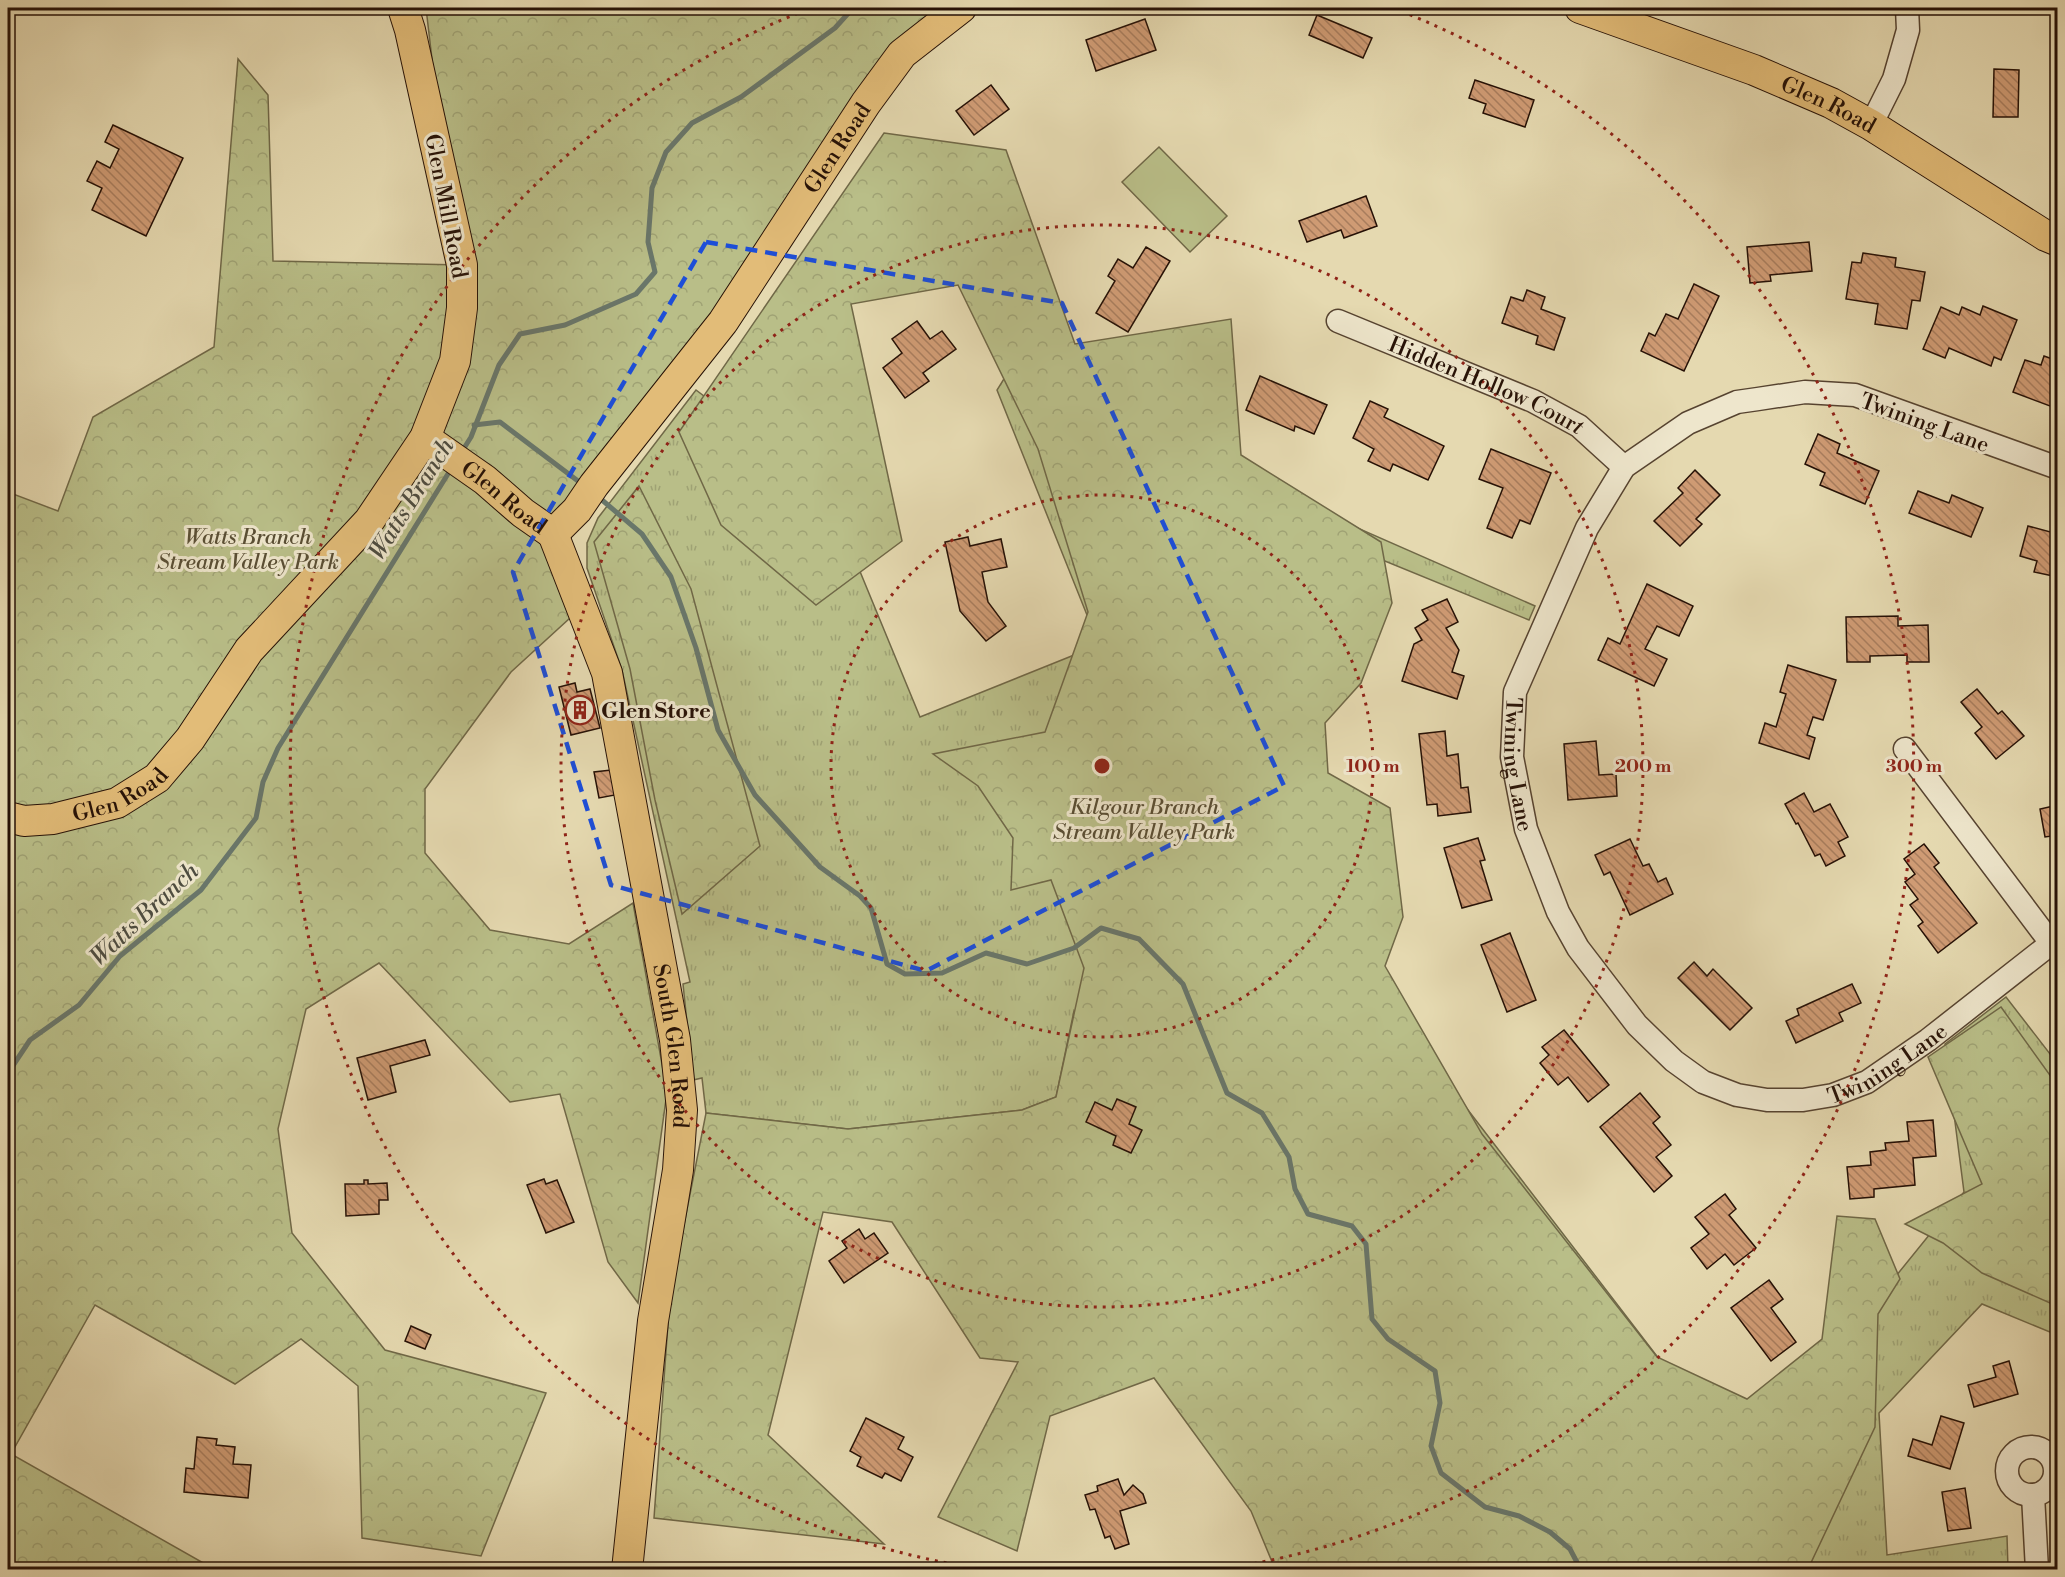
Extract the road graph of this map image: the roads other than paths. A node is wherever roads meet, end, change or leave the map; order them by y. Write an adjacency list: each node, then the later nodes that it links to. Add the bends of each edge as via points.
1 (403, 8): 8 (main road, Glen Mill Road, via 462,265 462,308 455,361)
2 (961, 8): 11 (main road, Glen Road, via 902,54 723,322 577,510)
3 (1580, 8): 5 (main road, Glen Road, via 1755,70)
4 (1907, 8): 5 (street, via 1908,30 1894,79)
5 (1871, 125): 6 (main road, Glen Road)
6 (2058, 241)
7 (1338, 321): 9 (street, Hidden Hollow Court, via 1533,401 1580,426)
8 (434, 444): 11 (main road, Glen Road); 13 (main road, Glen Road, via 369,521 249,650 190,739 157,778 117,803 53,819)
9 (1624, 467): 10 (street, Twining Lane, via 1688,423 1737,402 1805,392 1855,395); 14 (street, Twining Lane, via 1587,528 1515,692 1512,757 1526,829 1558,912 1578,948 1637,1024 1674,1061 1703,1082 1737,1095 1803,1100 1833,1095 1867,1082 1928,1040)
10 (2058, 468)
11 (552, 534): 17 (main road, South Glen Road, via 607,673 675,1040 682,1110 678,1170 654,1321)
12 (1905, 749): 14 (street)
13 (8, 817)
14 (2054, 941)
15 (2033, 1495): 16 (street)
16 (2044, 1562)
17 (627, 1569)

